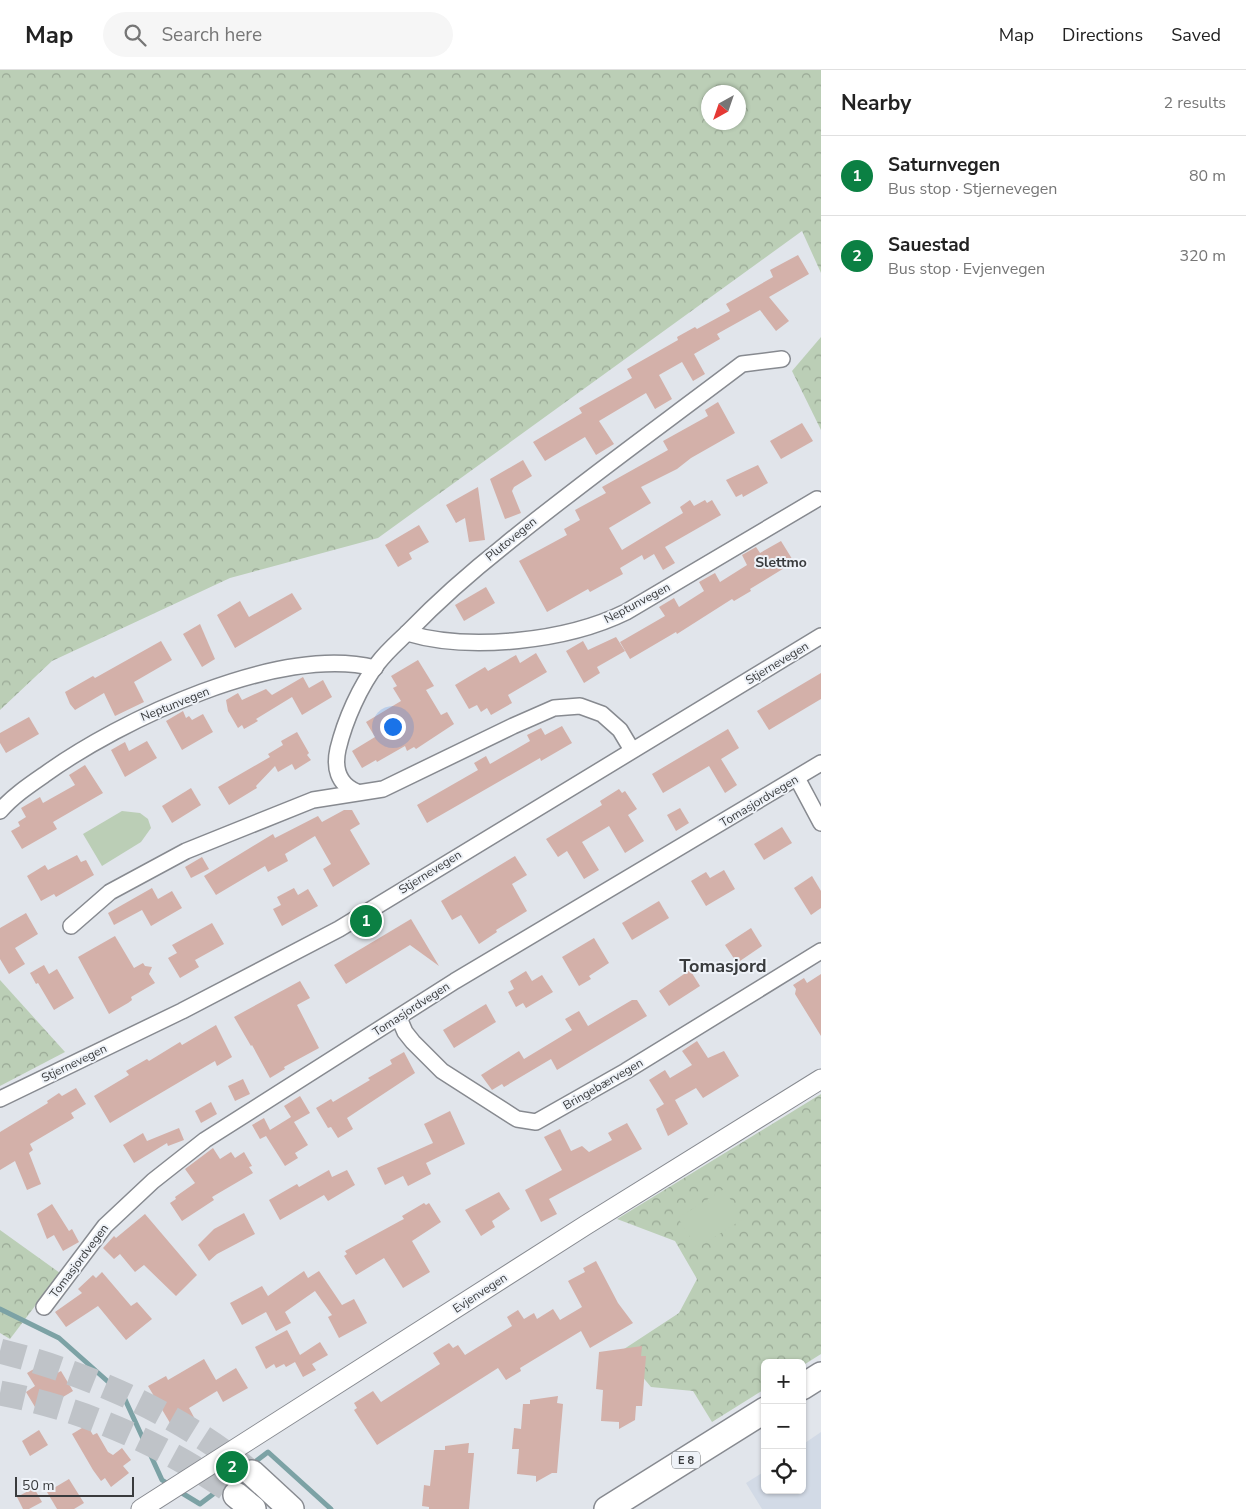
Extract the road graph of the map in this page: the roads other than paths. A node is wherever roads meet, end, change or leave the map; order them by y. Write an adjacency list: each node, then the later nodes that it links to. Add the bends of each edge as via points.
1 (782, 359): 3 (street, Plutovegen, via 742,364 532,522 450,590)
2 (817, 499): 3 (street, Neptunvegen, via 626,612 594,625 536,637 473,644 438,641)
3 (407, 633): 5 (street, Plutovegen)
4 (821, 636): 6 (street, Stjernevegen)
5 (375, 668): 9 (street, Plutovegen, via 348,718 336,758 341,780); 10 (street, Neptunvegen, via 347,663 317,664 257,676 189,696 87,746 17,794)
6 (632, 750): 9 (street, via 620,730 602,714 580,706 560,707 513,726 384,789); 16 (street, Stjernevegen, via 339,929 182,1011)
7 (821, 763): 8 (street, Tomasjordvegen)
8 (798, 778): 11 (street); 14 (street, Tomasjordvegen, via 506,950)
9 (357, 792): 12 (street, via 313,800 186,851 110,892)
10 (0, 812)
11 (821, 823)
12 (71, 926)
13 (821, 951): 14 (street, Bringebærvegen, via 626,1071 536,1122 517,1119 442,1071 413,1042)
14 (399, 1018): 17 (street, Tomasjordvegen, via 248,1111 168,1169 105,1226)
15 (821, 1079): 22 (street, Evjenvegen)
16 (0, 1099)
17 (44, 1307)
18 (821, 1375): 19 (highway)
19 (806, 1384)
20 (761, 1413): 24 (highway, E 8)
21 (252, 1474): 23 (highway)
22 (141, 1509)
23 (292, 1509)
24 (607, 1509)

